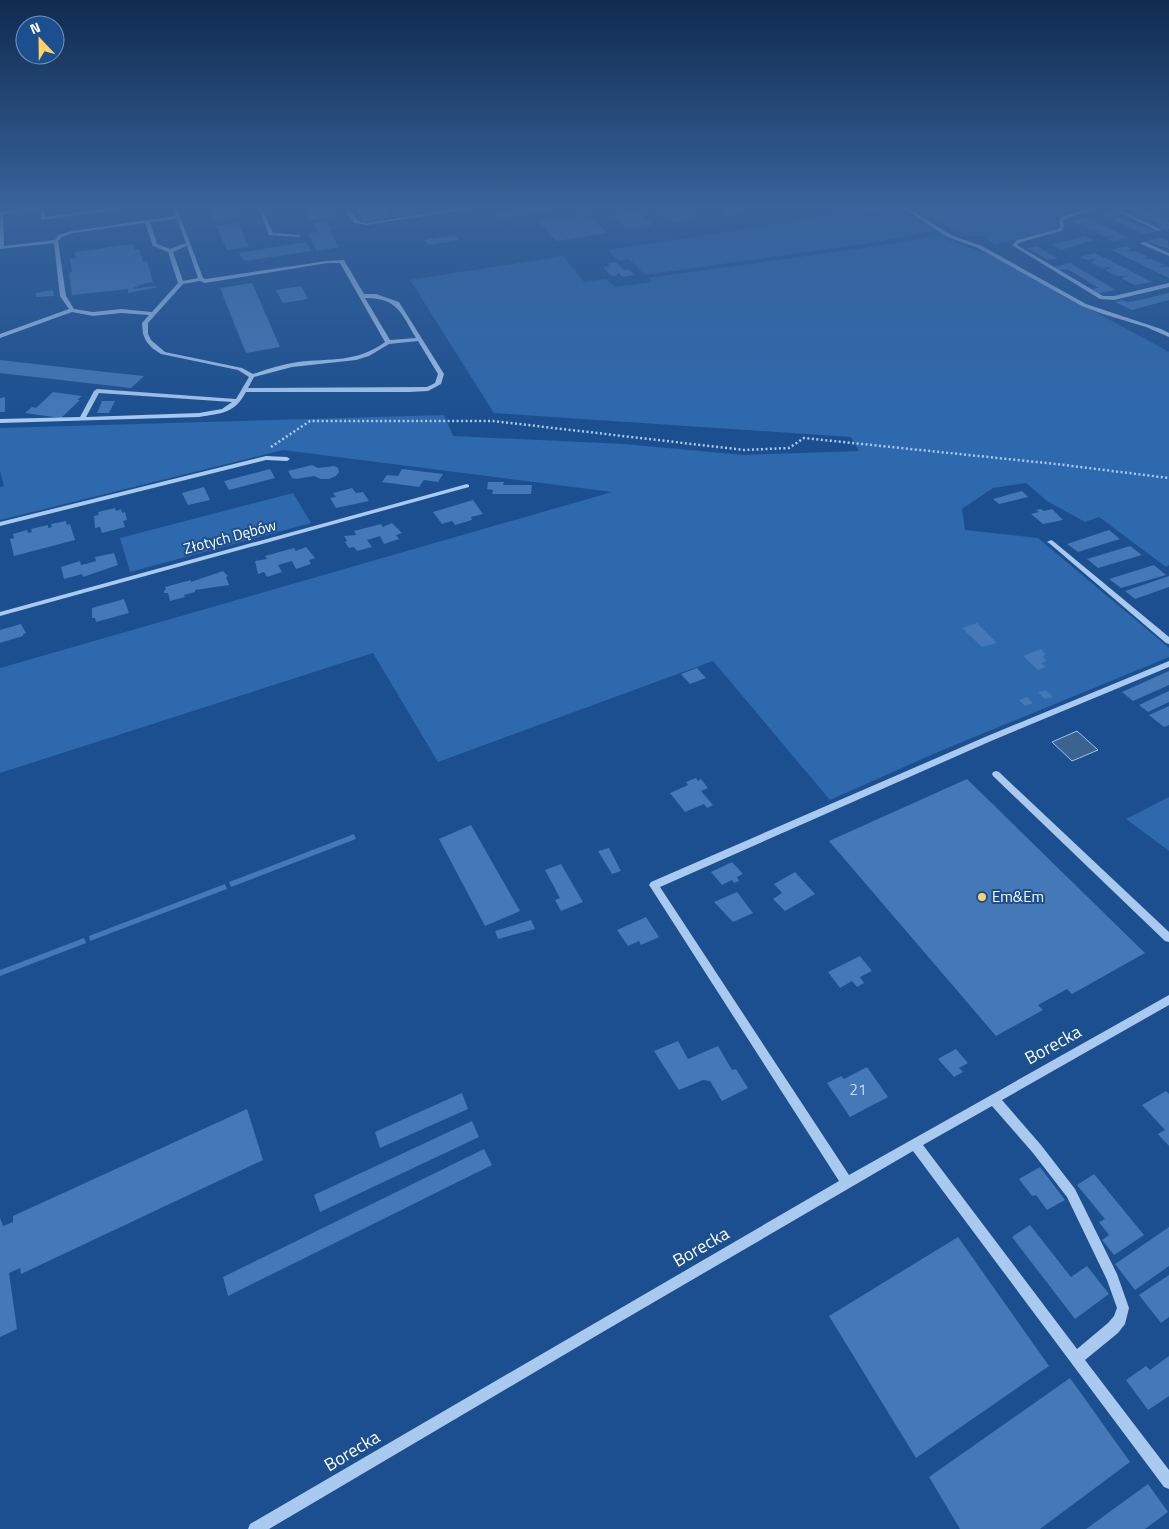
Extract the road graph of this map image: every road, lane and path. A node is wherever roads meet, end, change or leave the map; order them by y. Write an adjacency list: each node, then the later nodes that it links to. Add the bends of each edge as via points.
1 (61, 279): 12 (street, via 63,296)
2 (180, 279): 9 (street)
3 (199, 279): 9 (lane)
4 (201, 279): 5 (street, via 205,282)
5 (221, 279)
6 (352, 279): 11 (street)
7 (1038, 279): 14 (street, via 1084,305)
8 (1070, 279): 10 (street, via 1102,298)
9 (181, 283): 13 (lane)
10 (1169, 285)
11 (362, 296): 16 (lane, via 376,296 397,303); 17 (street)
12 (72, 310): 13 (street, via 93,314 121,311); 15 (street)
13 (152, 314): 18 (lane, via 145,324 144,335 152,346 163,352 240,369)
14 (1169, 335)
15 (0, 336)
16 (418, 339): 17 (street); 19 (lane, via 440,374 438,384 428,388)
17 (388, 342): 18 (street, via 379,350 359,358 300,363)
18 (252, 376): 19 (street)
19 (244, 390): 20 (street)
20 (238, 401): 21 (street, via 224,411 207,414); 21 (street, via 97,391)
21 (82, 418): 22 (street)
22 (0, 421)
23 (271, 447): 25 (path, via 310,421 493,421 744,450 789,448 804,438)
24 (287, 458): 27 (street, via 266,458)
25 (1169, 478)
26 (467, 486): 29 (street, Złotych Dębów)
27 (0, 524)
28 (1051, 542): 30 (street)
29 (0, 614)
30 (1169, 641)
31 (1169, 664): 37 (street, via 654,884)
32 (996, 774): 33 (street)
33 (1169, 938)
34 (1169, 1000): 35 (street, Borecka)
35 (993, 1099): 36 (street, Borecka); 38 (street, via 1071,1193 1113,1278 1123,1308 1113,1328)
36 (914, 1144): 37 (street, Borecka); 38 (street)
37 (847, 1183): 40 (street, Borecka)
38 (1076, 1359): 39 (street)
39 (1169, 1482)
40 (255, 1529)

